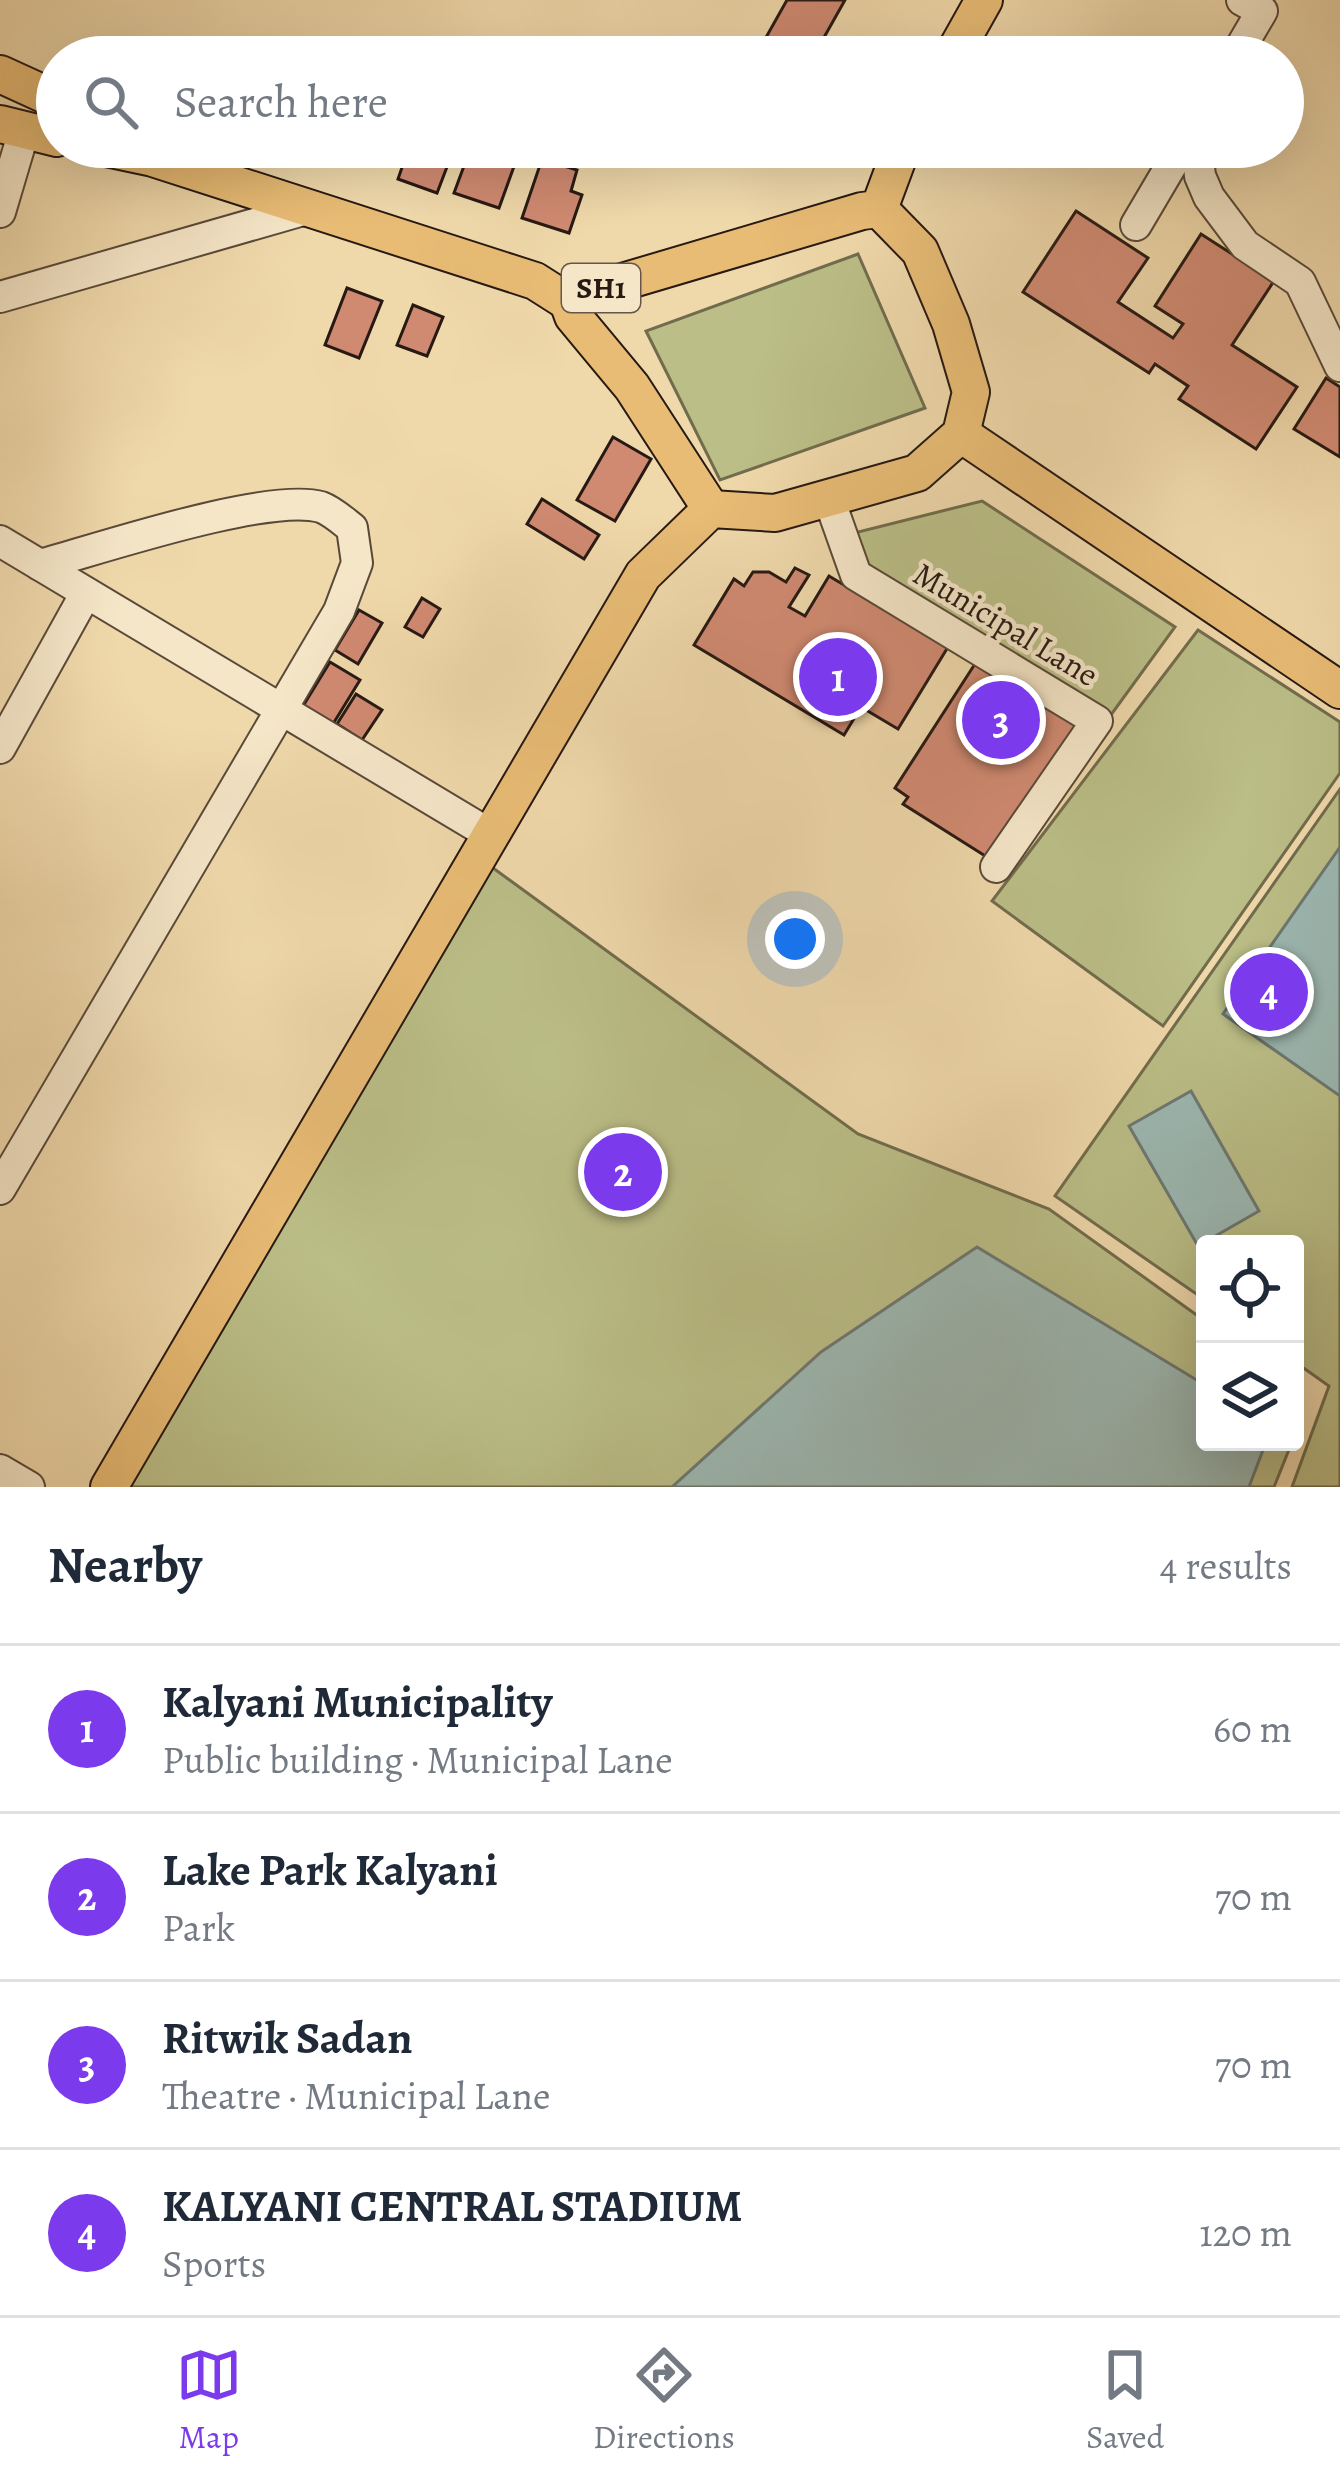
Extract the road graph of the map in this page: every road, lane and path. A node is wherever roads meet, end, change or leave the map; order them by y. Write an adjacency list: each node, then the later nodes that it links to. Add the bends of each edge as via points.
1 (984, 0): 3 (main road)
2 (1242, 0): 4 (street, via 1262,11)
3 (964, 36)
4 (1247, 36)
5 (0, 74): 6 (main road)
6 (36, 90)
7 (27, 131): 14 (street)
8 (191, 168): 12 (main road, SH1)
9 (894, 168): 13 (main road)
10 (1170, 168): 15 (street)
11 (1199, 168): 18 (street, via 1208,197 1245,244 1300,282)
12 (310, 208): 16 (street); 17 (main road, SH1, via 535,281)
13 (879, 209): 17 (main road, SH1); 19 (main road, via 920,251 951,324 971,392)
14 (0, 212)
15 (1136, 225)
16 (0, 297)
17 (568, 302): 21 (main road, SH1)
18 (1340, 366)
19 (961, 434): 20 (main road, via 917,473); 25 (main road)
20 (829, 499): 21 (main road, via 776,513); 29 (street, Municipal Lane, via 856,575 1097,722)
21 (711, 509): 28 (main road, via 643,575)
22 (0, 541): 23 (street)
23 (40, 565): 24 (street); 26 (street, via 229,514 322,507 352,528 357,562)
24 (86, 593): 26 (street); 27 (street)
25 (1340, 690)
26 (283, 711): 28 (street); 30 (street)
27 (0, 748)
28 (491, 835): 33 (main road)
29 (996, 867)
30 (0, 1189)
31 (0, 1470): 32 (street)
32 (29, 1487)
33 (109, 1487)

